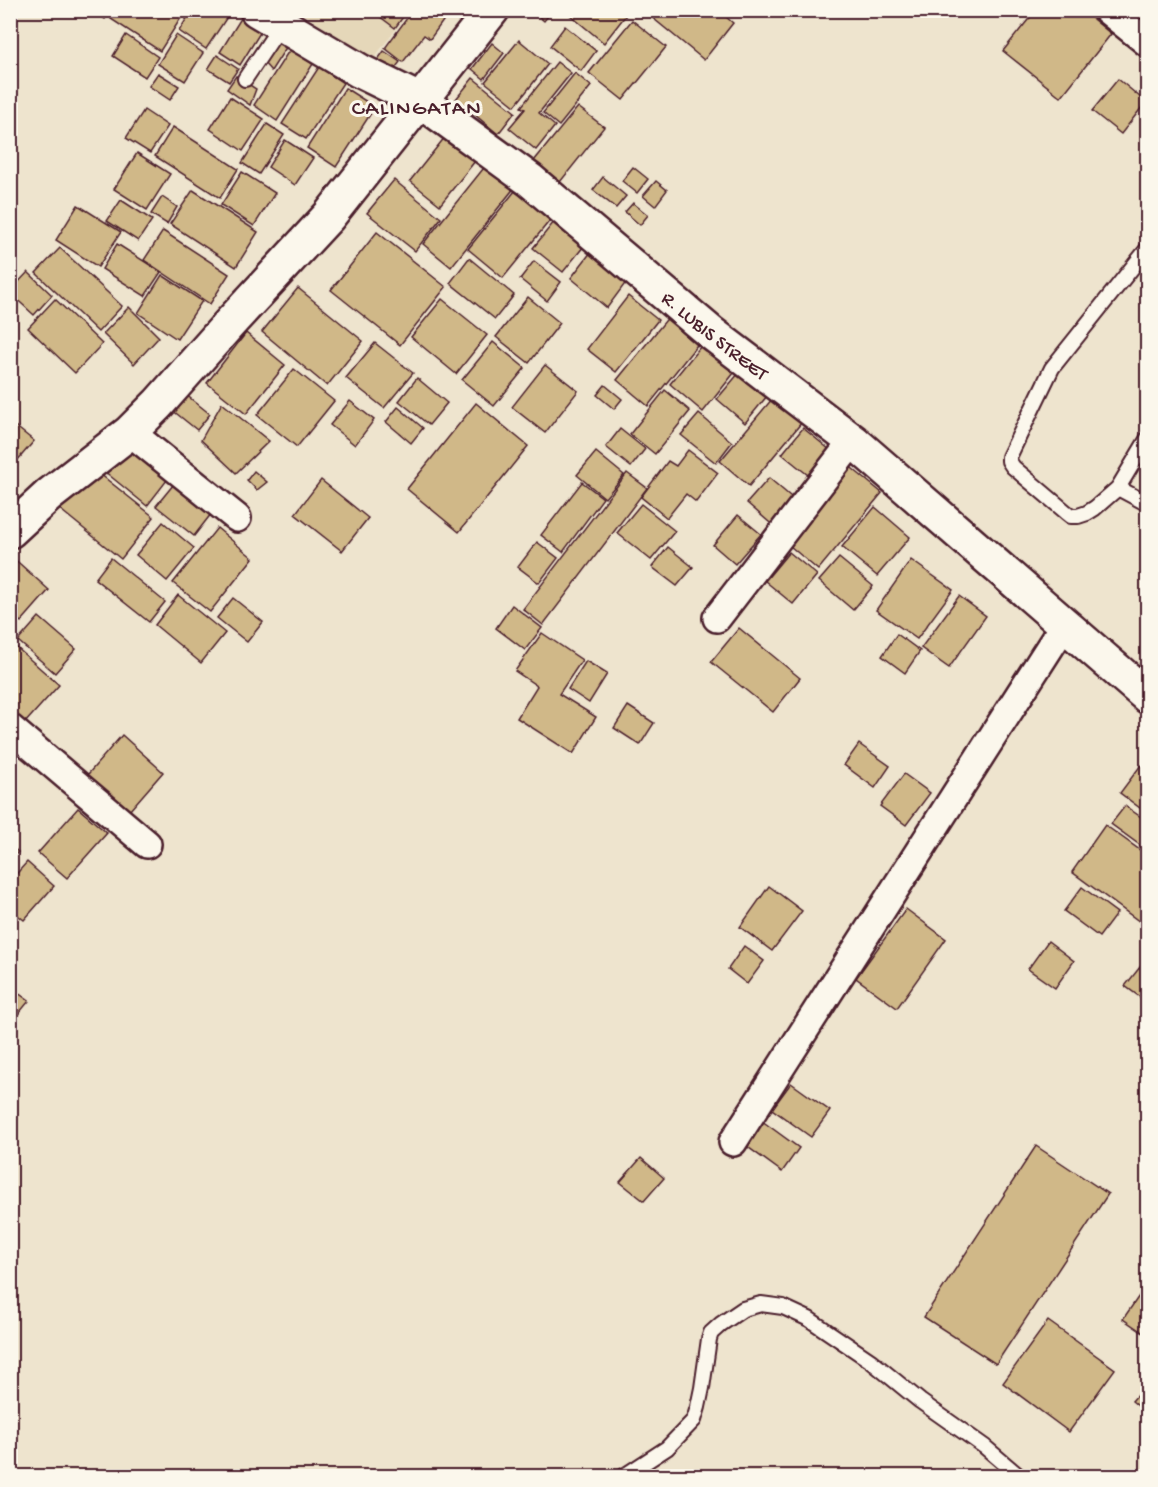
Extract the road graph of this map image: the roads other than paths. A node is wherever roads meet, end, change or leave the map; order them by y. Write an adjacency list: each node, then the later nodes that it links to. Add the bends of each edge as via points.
1 (492, 10): 6 (street)
2 (1107, 10): 4 (street)
3 (276, 15): 5 (lane); 6 (street, R. LUBIS STREET, via 360,71)
4 (1145, 30)
5 (245, 80)
6 (421, 101): 8 (street, via 328,216); 10 (street, R. LUBIS STREET, via 530,180 710,332)
7 (1148, 248): 11 (lane, via 1052,368 1009,457 1013,467 1071,516 1087,513)
8 (130, 432): 13 (street); 14 (street)
9 (1148, 438): 11 (lane)
10 (853, 441): 15 (street); 16 (street, R. LUBIS STREET)
11 (1118, 488): 12 (lane)
12 (1148, 504)
13 (237, 519)
14 (10, 531)
15 (717, 618)
16 (1064, 625): 17 (street, R. LUBIS STREET); 20 (street)
17 (1148, 697)
18 (10, 728): 19 (street)
19 (147, 844)
20 (733, 1142)
21 (624, 1476): 22 (lane, via 668,1448 694,1420 711,1333 743,1308 760,1304 783,1307 809,1319 871,1361)
22 (1020, 1476)

